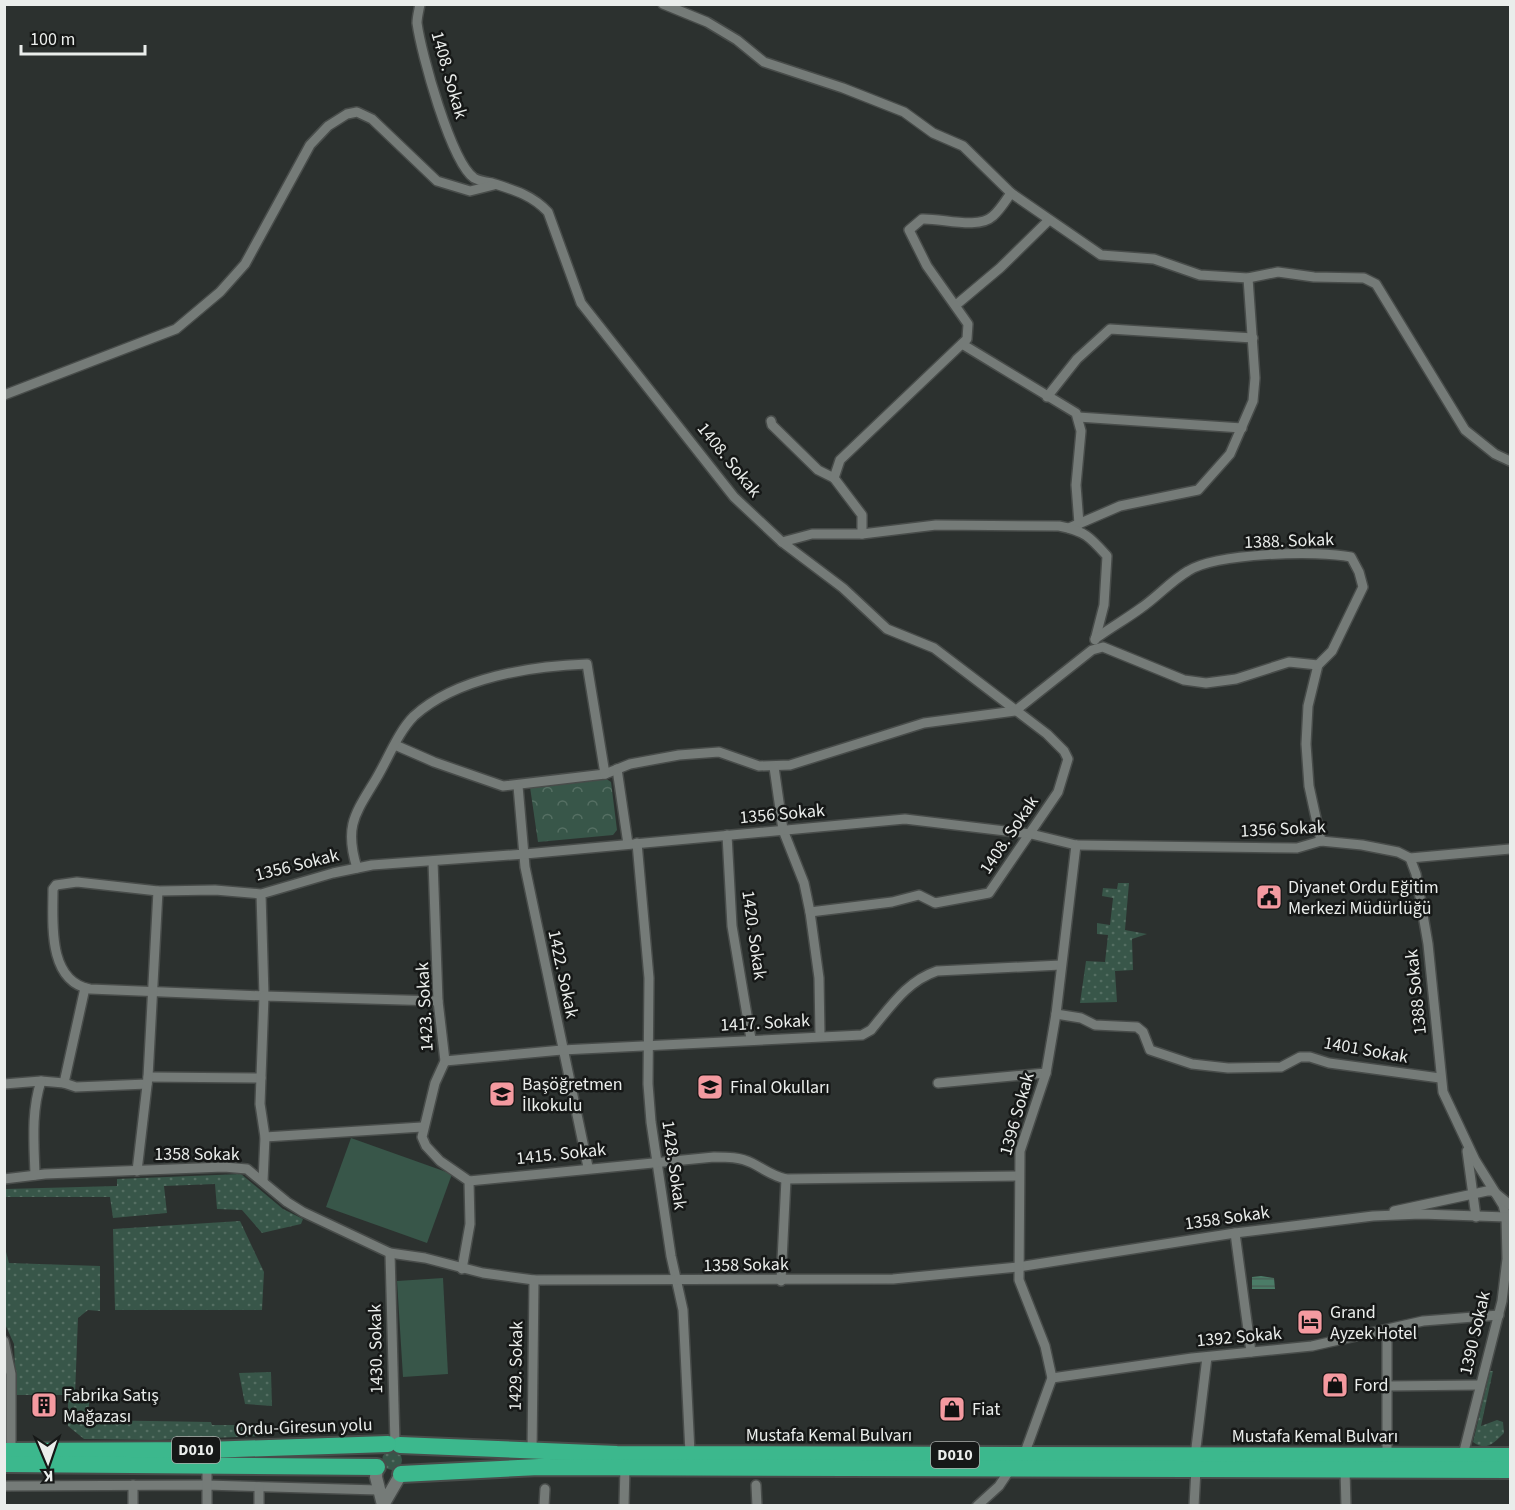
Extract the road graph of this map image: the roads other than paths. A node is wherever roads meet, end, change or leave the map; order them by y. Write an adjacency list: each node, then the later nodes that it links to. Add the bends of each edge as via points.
1 (420, 4): 3 (street, 1408. Sokak, via 417,21 421,39 452,146 461,165 475,178)
2 (663, 4): 4 (street, via 707,22 764,62 904,112 933,133 963,146)
3 (496, 185): 10 (street, via 470,190 437,181 372,119 357,112 347,114 328,126 310,145 245,264 185,322 176,329); 20 (street, 1408. Sokak, via 522,192 548,212 581,303 734,498)
4 (1011, 193): 5 (street); 7 (street, via 993,217 983,222 922,219 909,230 927,266)
5 (1049, 220): 6 (street, via 1101,255 1154,260 1200,275); 7 (street)
6 (1248, 278): 8 (street); 15 (street, via 1278,272 1364,278 1376,284 1465,430 1495,454)
7 (956, 305): 9 (street, via 968,324 967,339)
8 (1253, 338): 11 (street, via 1110,329 1077,359); 14 (street, via 1253,401)
9 (962, 344): 11 (street); 16 (street, via 840,460)
10 (4, 395)
11 (1047, 397): 12 (street)
12 (1078, 417): 14 (street); 17 (street)
13 (771, 421): 16 (street, via 818,470)
14 (1242, 428): 17 (street, via 1230,454 1198,490 1120,506)
15 (1510, 460)
16 (834, 478): 19 (street, via 862,515)
17 (1079, 524): 18 (street)
18 (1069, 528): 19 (street, via 936,525); 21 (street, via 1088,535 1107,556 1104,605)
19 (862, 534): 20 (street, via 812,534)
20 (782, 542): 24 (street, 1408. Sokak, via 843,588 887,629 934,648)
21 (1095, 639): 22 (street); 23 (street, 1388. Sokak, via 1189,569 1222,561 1331,553 1351,557 1363,587 1332,651)
22 (1092, 650): 23 (street, via 1103,647 1184,680 1206,682 1236,679 1289,662); 24 (street)
23 (1318, 665): 33 (street, 1388. Sokak, via 1308,706 1306,744 1309,786)
24 (1015, 711): 26 (street, via 924,723); 31 (street, 1408. Sokak, via 1047,734 1068,759 1058,792)
25 (395, 745): 28 (street, via 413,717 474,681 587,664); 29 (street, via 489,782); 40 (street, via 352,820 350,837)
26 (774, 767): 27 (street, via 719,752 679,754); 30 (street)
27 (617, 769): 28 (street); 34 (street, 1428. Sokak)
28 (605, 774): 29 (street)
29 (518, 786): 37 (street, 1422. Sokak)
30 (783, 830): 31 (street, 1356 Sokak, via 904,819); 32 (street, 1356 Sokak); 43 (street, via 804,883)
31 (1031, 834): 35 (street, 1356 Sokak); 43 (street, 1408. Sokak, via 989,893 935,903 920,895)
32 (727, 835): 34 (street, 1356 Sokak); 51 (street, 1420. Sokak, via 732,926)
33 (1321, 841): 35 (street, 1356 Sokak, via 1297,848); 38 (street, 1356 Sokak, via 1379,848)
34 (633, 844): 37 (street, 1356 Sokak); 52 (street, 1428. Sokak, via 650,978)
35 (1076, 845): 44 (street, 1396 Sokak)
36 (1510, 849): 38 (street, 1356 Sokak)
37 (525, 854): 39 (street, 1356 Sokak); 53 (street, 1422. Sokak)
38 (1410, 858): 57 (street, 1388 Sokak, via 1428,944)
39 (434, 861): 40 (street, 1356 Sokak); 48 (street, 1423. Sokak)
40 (357, 868): 42 (street, 1356 Sokak)
41 (158, 891): 42 (street, 1356 Sokak); 45 (street, 1356 Sokak, via 77,882 53,889 57,958 68,978); 46 (street)
42 (261, 894): 47 (street)
43 (810, 912): 50 (street, via 819,978)
44 (1061, 966): 49 (street, 1396 Sokak); 50 (street, 1417. Sokak, via 938,971 910,983 871,1030 862,1035)
45 (85, 988): 46 (street); 60 (street)
46 (154, 993): 47 (street); 58 (street)
47 (264, 996): 48 (street); 56 (street)
48 (438, 1001): 54 (street, 1423. Sokak)
49 (1056, 1014): 55 (street, 1396 Sokak); 57 (street, 1401 Sokak, via 1095,1025 1137,1028 1143,1032 1150,1050 1192,1064 1261,1068 1310,1057)
50 (820, 1036): 51 (street, 1417. Sokak)
51 (751, 1040): 52 (street, 1417. Sokak)
52 (650, 1046): 53 (street, 1417. Sokak); 66 (street, 1428. Sokak, via 648,1084)
53 (562, 1050): 54 (street, 1417. Sokak); 67 (street, 1422. Sokak)
54 (445, 1061): 63 (street, 1423. Sokak)
55 (1046, 1072): 61 (street); 70 (street, 1396 Sokak, via 1020,1151)
56 (261, 1078): 58 (street); 64 (street)
57 (1440, 1078): 65 (street, 1388 Sokak)
58 (148, 1080): 60 (street, via 76,1087); 68 (street)
59 (41, 1081): 60 (street); 62 (street); 69 (street, via 33,1120)
60 (64, 1083)
61 (938, 1083)
62 (4, 1084)
63 (422, 1127): 64 (street); 73 (street, via 426,1146 440,1161)
64 (265, 1137): 74 (street)
65 (1465, 1140): 75 (street, 1388 Sokak); 76 (street)
66 (656, 1163): 67 (street, 1415. Sokak); 72 (street, 1415. Sokak, via 736,1157); 87 (street, 1428. Sokak, via 670,1256)
67 (588, 1167): 73 (street, 1415. Sokak)
68 (137, 1171): 69 (street, 1358 Sokak); 74 (street, 1358 Sokak, via 237,1167)
69 (35, 1175): 71 (street, 1358 Sokak)
70 (1018, 1176): 72 (street); 83 (street, 1396 Sokak)
71 (4, 1179)
72 (786, 1179): 86 (street)
73 (469, 1180): 84 (street, via 470,1224)
74 (263, 1181): 82 (street, 1358 Sokak, via 303,1212)
75 (1493, 1191): 76 (street); 77 (street); 80 (street, 1388 Sokak)
76 (1473, 1193): 78 (street); 79 (street)
77 (1510, 1205)
78 (1373, 1216): 79 (street, 1358 Sokak); 81 (street, 1358 Sokak)
79 (1476, 1217): 80 (street, 1358 Sokak)
80 (1508, 1218): 88 (street, 1390 Sokak)
81 (1235, 1233): 83 (street, 1358 Sokak); 91 (street)
82 (390, 1253): 84 (street, 1358 Sokak); 96 (street, 1430. Sokak)
83 (1018, 1267): 86 (street, 1358 Sokak, via 893,1279); 93 (street, 1396 Sokak, via 1018,1280 1046,1346)
84 (462, 1269): 85 (street, 1358 Sokak)
85 (534, 1280): 87 (street, 1358 Sokak); 97 (street, 1429. Sokak)
86 (781, 1281): 87 (street, 1358 Sokak)
87 (678, 1282): 98 (street, 1428. Sokak, via 688,1372)
88 (1499, 1315): 89 (street, 1392 Sokak, via 1423,1321); 94 (street, 1390 Sokak)
89 (1387, 1330): 91 (street, 1392 Sokak, via 1312,1346); 95 (street)
90 (4, 1341): 99 (street, via 11,1374)
91 (1251, 1352): 92 (street, 1392 Sokak)
92 (1207, 1357): 93 (street, 1392 Sokak); 104 (street)
93 (1052, 1378): 100 (street)
94 (1480, 1385): 95 (street); 102 (street, 1390 Sokak)
95 (1387, 1386): 101 (street)
96 (394, 1444): 97 (highway, Mustafa Kemal Bulvarı / D010); 99 (highway, Ordu-Giresun yolu / D010); 106 (highway, via 377,1454); 111 (highway, via 409,1457 408,1467)
97 (532, 1452): 98 (highway, Mustafa Kemal Bulvarı / D010)
98 (690, 1454): 100 (highway, Mustafa Kemal Bulvarı / D010)
99 (6, 1455): 105 (highway, Ordu-Giresun yolu / D010)
100 (1024, 1455): 104 (highway, Mustafa Kemal Bulvarı / D010)
101 (1387, 1455): 102 (highway, Mustafa Kemal Bulvarı / D010); 104 (highway, Mustafa Kemal Bulvarı / D010)
102 (1463, 1455): 103 (highway, Mustafa Kemal Bulvarı / D010)
103 (1510, 1456)
104 (1195, 1462): 108 (highway, Mustafa Kemal Bulvarı / D010); 109 (highway, Mustafa Kemal Bulvarı / D010); 126 (street)
105 (207, 1466): 106 (highway, Ordu-Giresun yolu / D010); 113 (street)
106 (377, 1467): 111 (highway, via 389,1477); 118 (street)
107 (625, 1467): 108 (highway, Mustafa Kemal Bulvarı / D010); 111 (highway, Mustafa Kemal Bulvarı / D010); 123 (street)
108 (1011, 1468): 125 (street, via 999,1486)
109 (1345, 1470): 110 (highway, Mustafa Kemal Bulvarı / D010); 127 (street)
110 (1510, 1470)
111 (401, 1474): 118 (street, via 383,1506)
112 (133, 1485): 113 (street); 115 (street); 119 (street)
113 (206, 1485): 116 (street); 120 (street)
114 (756, 1485): 124 (street)
115 (4, 1486)
116 (259, 1487): 118 (street); 121 (street)
117 (545, 1489): 122 (street)
118 (378, 1490)
119 (133, 1506)
120 (207, 1506)
121 (259, 1506)
122 (544, 1506)
123 (624, 1506)
124 (757, 1506)
125 (977, 1506)
126 (1194, 1506)
127 (1346, 1506)

